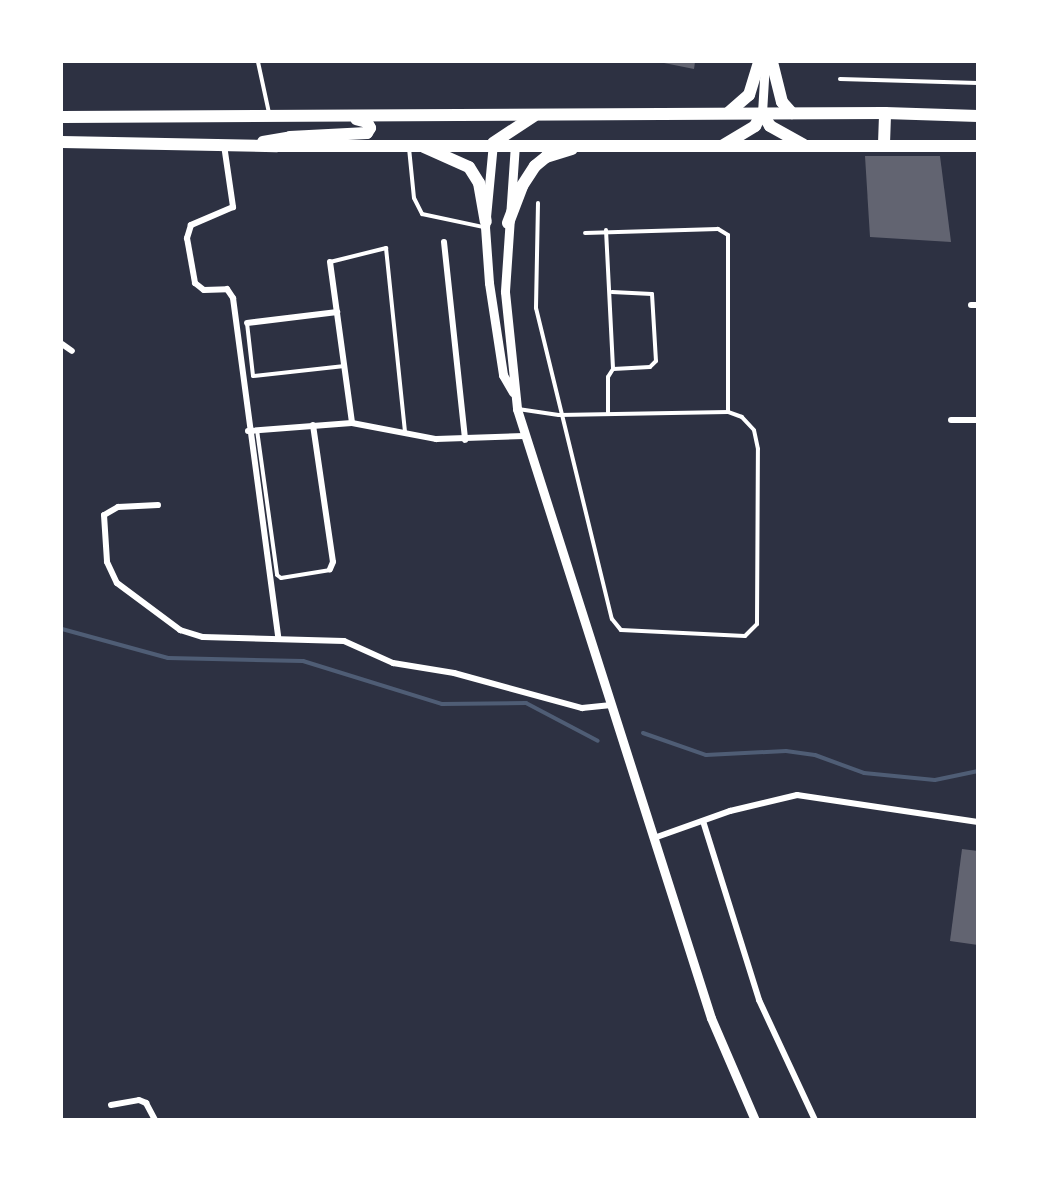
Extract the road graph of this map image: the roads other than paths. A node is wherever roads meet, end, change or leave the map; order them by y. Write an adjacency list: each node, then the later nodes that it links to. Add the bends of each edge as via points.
1 (258, 62): 13 (lane)
2 (759, 62): 7 (highway, via 749,94)
3 (765, 62): 8 (street)
4 (772, 62): 9 (highway, via 782,102)
5 (840, 80): 6 (lane)
6 (978, 83)
7 (728, 113): 8 (highway); 12 (highway)
8 (762, 113): 9 (highway); 24 (highway, via 770,126); 28 (highway, via 755,126)
9 (792, 113): 10 (highway)
10 (885, 113): 14 (highway); 21 (highway)
11 (478, 114): 12 (highway); 16 (highway); 17 (highway, via 494,120)
12 (540, 114): 17 (highway)
13 (270, 116): 15 (highway); 16 (highway)
14 (978, 116)
15 (62, 117)
16 (349, 117): 25 (highway, via 367,122 367,133 283,137)
17 (506, 133): 19 (highway); 20 (highway)
18 (62, 142): 22 (highway)
19 (493, 143): 20 (highway); 23 (highway); 31 (street)
20 (515, 144): 26 (highway); 30 (street)
21 (884, 144): 24 (highway); 27 (highway)
22 (224, 145): 25 (highway); 53 (street, via 233,207 191,225 187,238 195,284 204,290 227,289 233,298)
23 (413, 145): 25 (highway); 31 (highway, via 469,167 482,190); 31 (lane, via 416,207 422,214)
24 (807, 145): 28 (highway)
25 (251, 146)
26 (582, 146): 28 (highway); 30 (highway, via 546,157 535,166 522,186)
27 (978, 146)
28 (718, 147)
29 (538, 203): 47 (lane, via 536,308)
30 (508, 223): 43 (street, via 505,292)
31 (486, 224): 43 (street, via 497,344 503,375)
32 (606, 230): 33 (lane); 36 (lane); 45 (lane, via 718,229 728,235)
33 (585, 233)
34 (444, 242): 56 (street)
35 (330, 261): 37 (street); 54 (lane, via 386,248)
36 (612, 292): 42 (lane); 42 (lane, via 652,294 656,361 650,367)
37 (337, 312): 38 (street); 41 (street)
38 (246, 323): 41 (lane, via 253,376)
39 (62, 344): 40 (street)
40 (72, 351)
41 (344, 366): 50 (street)
42 (613, 369): 46 (lane, via 608,377)
43 (514, 394): 44 (street)
44 (517, 409): 47 (lane); 55 (street)
45 (728, 412): 46 (lane); 47 (lane, via 742,417 754,430 758,449 757,624 745,636 627,632 616,626)
46 (608, 414): 47 (lane)
47 (559, 415)
48 (951, 420): 49 (street)
49 (978, 420)
50 (352, 423): 51 (street); 54 (street)
51 (313, 425): 52 (street); 58 (street, via 333,562)
52 (257, 430): 53 (street); 58 (lane, via 277,575 281,578)
53 (248, 431): 59 (street)
54 (405, 435): 56 (street)
55 (524, 436): 56 (street); 60 (street)
56 (465, 440)
57 (158, 505): 59 (street, via 118,507 104,515 107,562 117,583 165,620 193,635)
58 (330, 569)
59 (278, 637): 60 (street, via 345,641 393,663 454,673 582,708)
60 (609, 705): 63 (street)
61 (703, 821): 62 (street, via 797,795); 63 (street); 67 (street, via 759,1000)
62 (978, 822)
63 (654, 838): 66 (street, via 711,1018)
64 (111, 1105): 65 (street, via 139,1100 147,1103)
65 (155, 1119)
66 (755, 1119)
67 (815, 1119)

